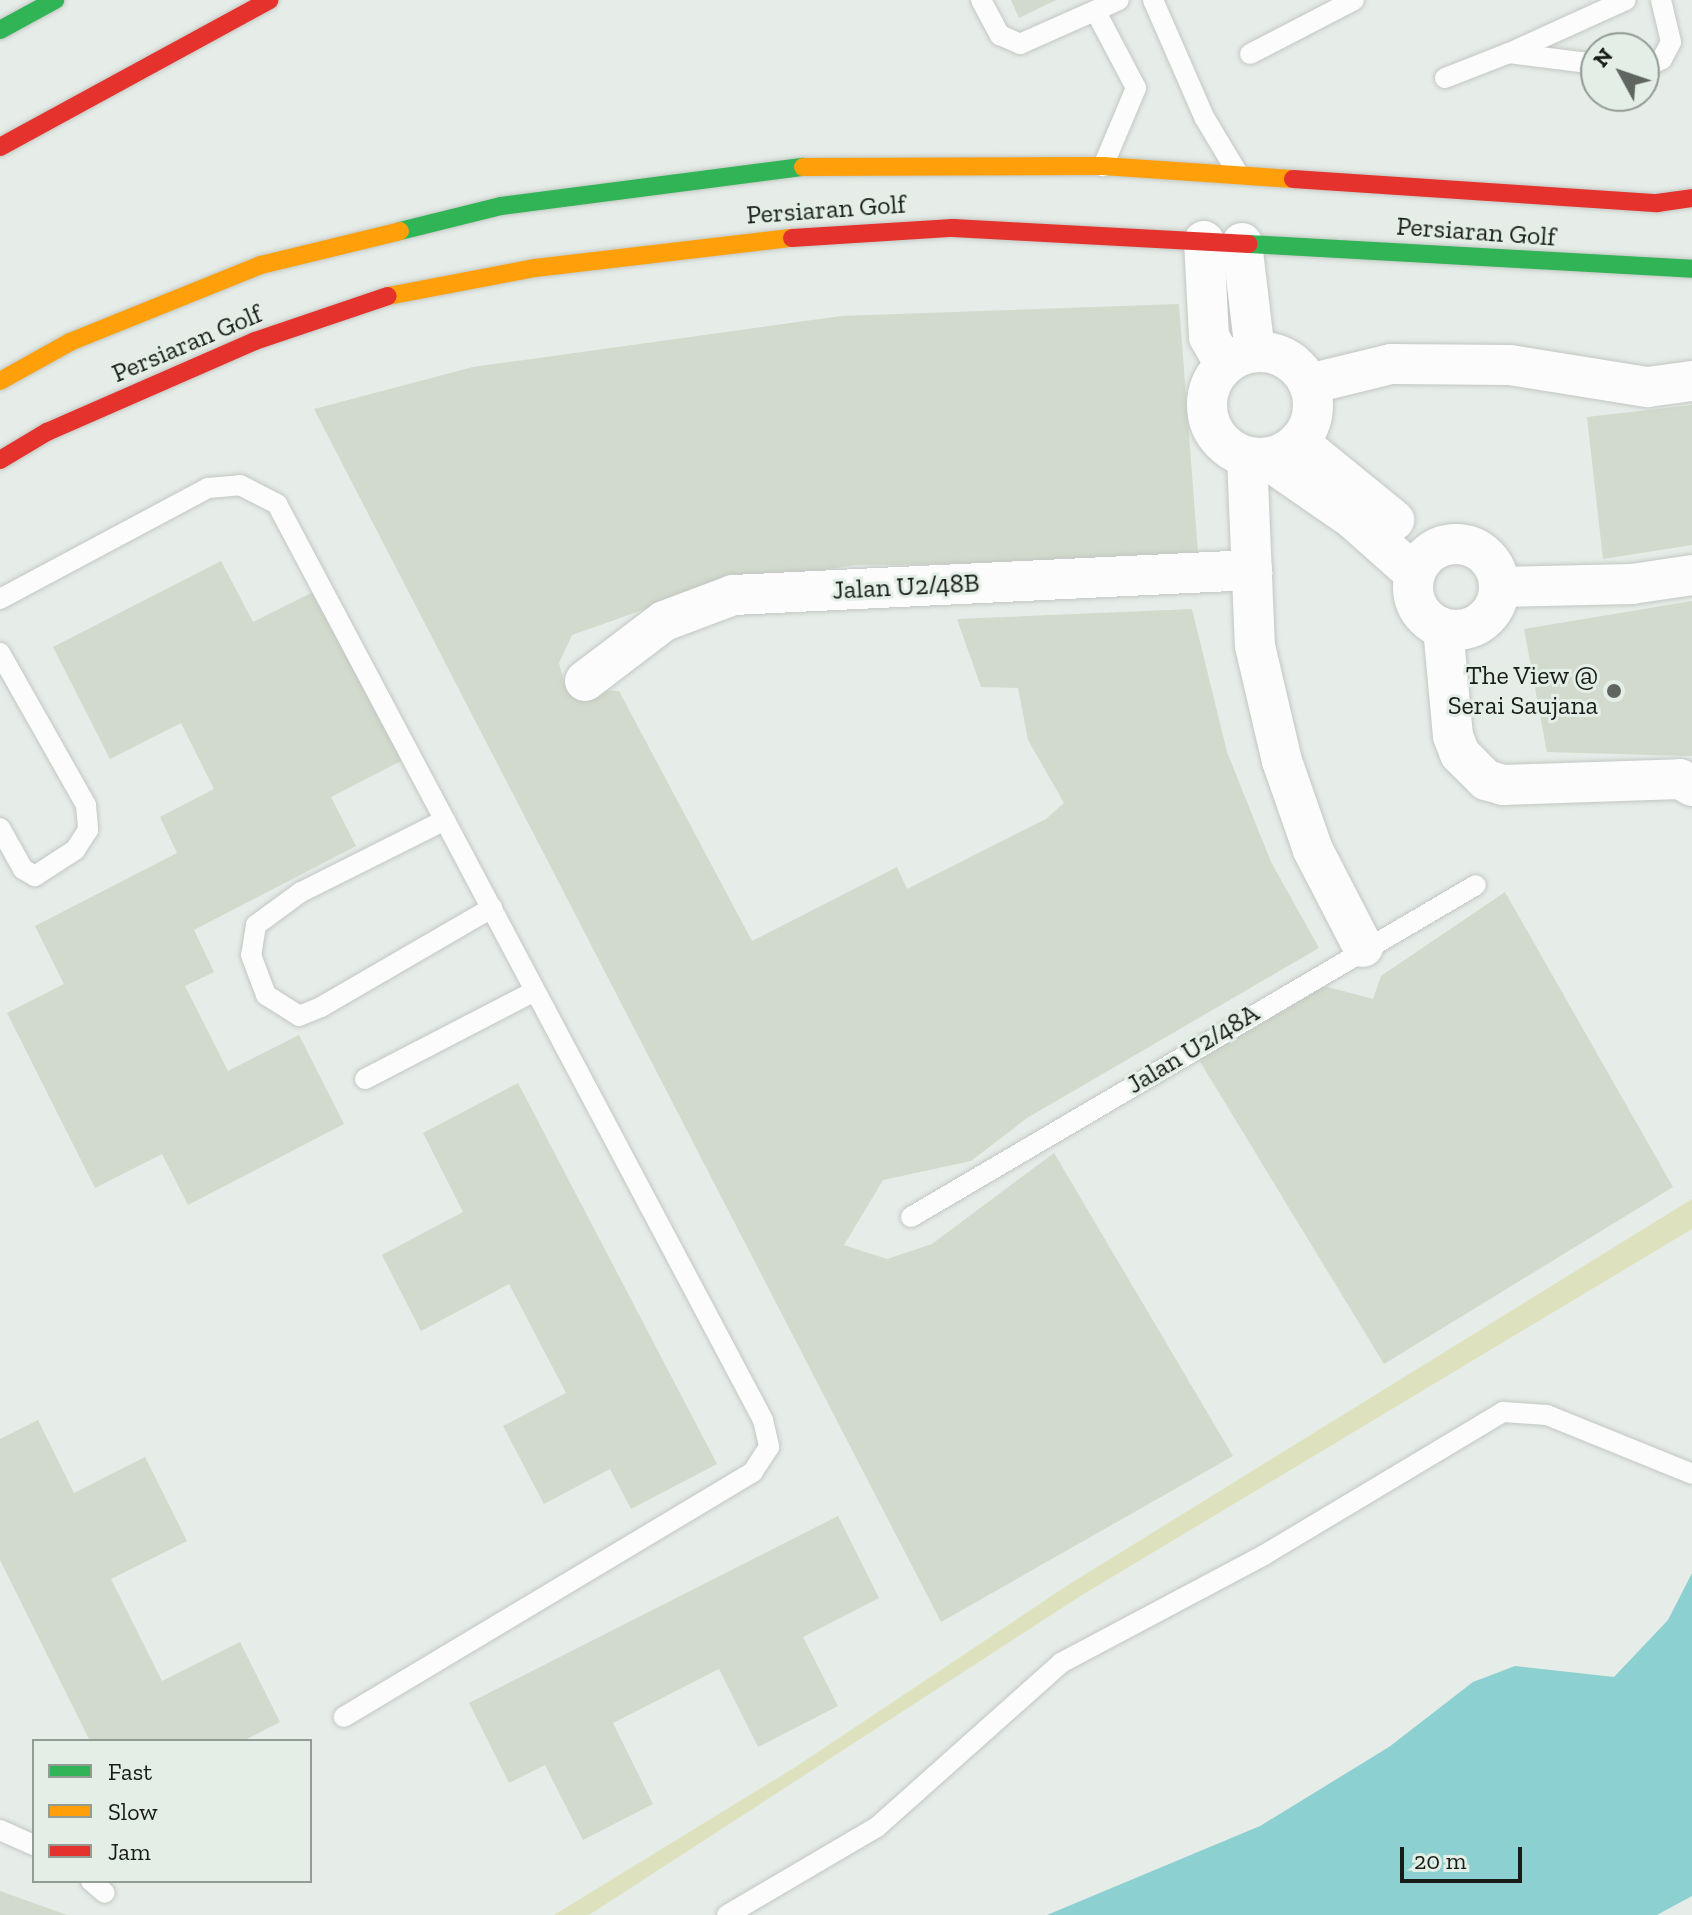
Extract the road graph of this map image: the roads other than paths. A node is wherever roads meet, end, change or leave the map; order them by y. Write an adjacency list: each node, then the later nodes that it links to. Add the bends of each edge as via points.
1 (55, 0): 10 (street)
2 (270, 0): 16 (street)
3 (981, 0): 9 (lane, via 1000,35 1020,44)
4 (1119, 0): 9 (lane)
5 (1153, 0): 18 (lane, via 1204,117)
6 (1354, 0): 12 (lane)
7 (1626, 0): 11 (lane)
8 (1661, 0): 13 (lane, via 1671,42)
9 (1096, 12): 17 (lane, via 1136,88)
10 (0, 30)
11 (1509, 53): 14 (lane); 15 (lane)
12 (1250, 54)
13 (1660, 60)
14 (1580, 62)
15 (1445, 78)
16 (0, 147)
17 (1103, 166): 18 (street, Persiaran Golf); 25 (street, Persiaran Golf, via 836,163 500,215 261,265 70,342)
18 (1240, 176): 19 (street, Persiaran Golf, via 1657,203)
19 (1692, 198)
20 (1223, 242): 22 (street, Persiaran Golf, via 953,228 742,241); 23 (street, Persiaran Golf); 24 (street)
21 (513, 246): 22 (street)
22 (535, 268): 29 (street, Persiaran Golf, via 388,296 255,341 47,432)
23 (1692, 269)
24 (1240, 358): 27 (street, via 1288,359); 28 (street, via 1208,393 1210,426)
25 (0, 381)
26 (1692, 381): 27 (street, via 1648,387 1510,365 1391,364)
27 (1309, 384): 28 (street, via 1312,415)
28 (1270, 453): 30 (street); 31 (street)
29 (0, 460)
30 (1422, 564): 33 (street, via 1455,543 1482,551); 35 (street, via 1415,601)
31 (1252, 570): 37 (street, Jalan U2/48B, via 733,595 664,621); 43 (street, via 1255,646 1282,761 1313,850)
32 (1692, 575): 33 (street, via 1632,584)
33 (1500, 587): 35 (street, via 1482,622)
34 (0, 599): 39 (lane, via 208,488 240,485 277,504)
35 (1443, 628): 38 (street, via 1453,736 1460,754 1486,780 1503,785 1680,779)
36 (0, 653): 40 (lane, via 86,805 88,830 75,850 35,876 23,869)
37 (585, 681)
38 (1692, 786)
39 (445, 820): 42 (lane); 42 (lane, via 301,892 256,925 251,955 266,995 299,1016)
40 (0, 828)
41 (1476, 885): 43 (lane, Jalan U2/48A)
42 (492, 908): 44 (lane)
43 (1363, 947): 46 (lane, Jalan U2/48A)
44 (535, 991): 45 (lane); 48 (lane, via 763,1420 769,1447 753,1472)
45 (365, 1079)
46 (911, 1217)
47 (1692, 1474): 51 (lane, via 1547,1415 1503,1412 1264,1555 1061,1663 877,1827)
48 (344, 1717)
49 (0, 1830): 50 (lane)
50 (32, 1844)
51 (727, 1915)

